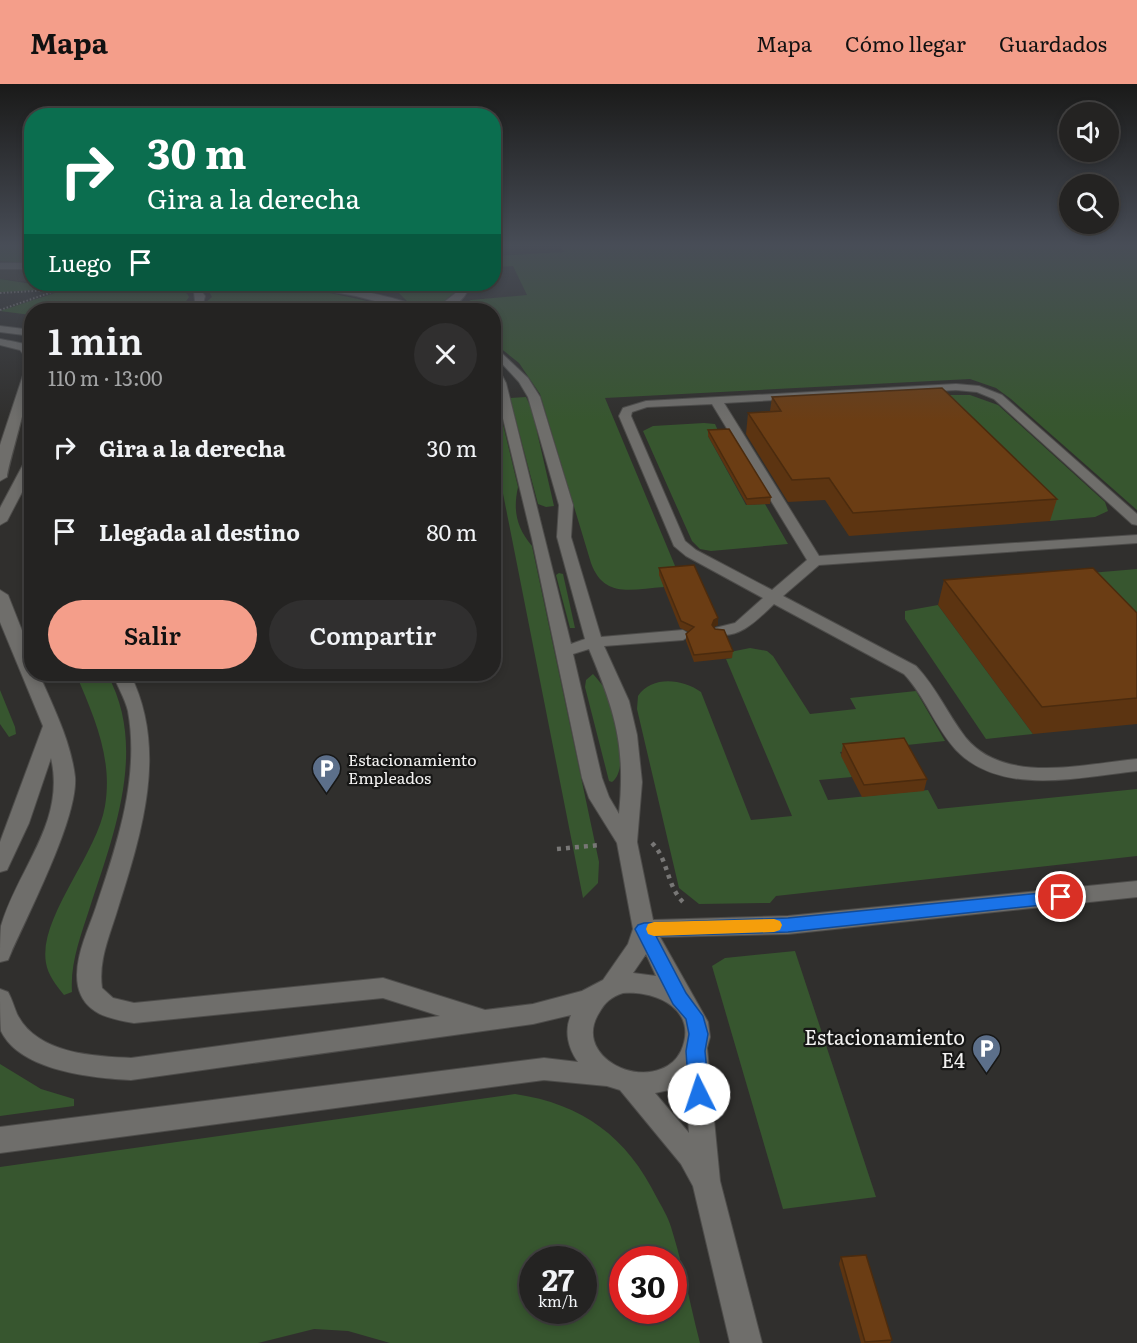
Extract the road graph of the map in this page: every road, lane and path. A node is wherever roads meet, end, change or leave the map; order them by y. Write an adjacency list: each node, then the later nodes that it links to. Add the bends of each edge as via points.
1 (21, 303): 2 (path)
2 (0, 310)
3 (0, 329): 4 (street)
4 (24, 332)
5 (0, 342): 6 (street)
6 (24, 348)
7 (501, 356): 8 (street)
8 (524, 380): 10 (street, via 521,386); 17 (street, via 534,397 566,505)
9 (24, 386): 14 (street)
10 (501, 388)
11 (716, 400): 16 (street, via 979,389 998,397); 20 (street); 22 (street, via 646,404 627,410 625,416 678,543)
12 (501, 403): 19 (street)
13 (24, 474): 15 (street)
14 (0, 477)
15 (0, 521)
16 (1137, 521)
17 (564, 537): 19 (street); 25 (street)
18 (1137, 538): 20 (street)
19 (539, 539): 26 (street)
20 (815, 561): 22 (street)
21 (0, 595): 27 (street)
22 (773, 597): 23 (street, via 741,626); 31 (street, via 909,670 920,680 962,747 989,767 1023,774)
23 (720, 632)
24 (683, 634): 25 (street)
25 (594, 642): 26 (street); 32 (street, via 620,701 628,735 632,782)
26 (565, 651): 32 (street, via 592,778 599,798)
27 (24, 660)
28 (33, 681): 30 (street)
29 (124, 681): 42 (street, via 137,712 139,760 127,835 89,965 88,981 96,1000 105,1007 134,1013 384,988 471,1017)
30 (52, 726): 34 (street, via 19,823); 38 (street, via 65,777 63,808)
31 (1137, 765)
32 (627, 842): 33 (path); 36 (path, via 655,845 670,890); 37 (street)
33 (557, 849)
34 (0, 864)
35 (1137, 889): 37 (street, via 788,925)
36 (693, 908)
37 (644, 929): 39 (street, via 638,947); 40 (street)
38 (0, 953)
39 (605, 991): 40 (street, via 629,982 649,983); 42 (street, via 533,1014); 44 (street, via 586,1007 579,1038 596,1067)
40 (680, 998): 43 (street, via 694,1016 699,1034)
41 (0, 999): 42 (street, via 12,1027 33,1047 62,1060 101,1068 131,1069)
42 (496, 1019)
43 (696, 1051): 44 (street, via 686,1067 670,1078 650,1084); 46 (street)
44 (621, 1081): 45 (street, via 595,1073 544,1069); 46 (street, via 691,1155)
45 (0, 1140)
46 (706, 1181): 47 (street)
47 (746, 1343)

